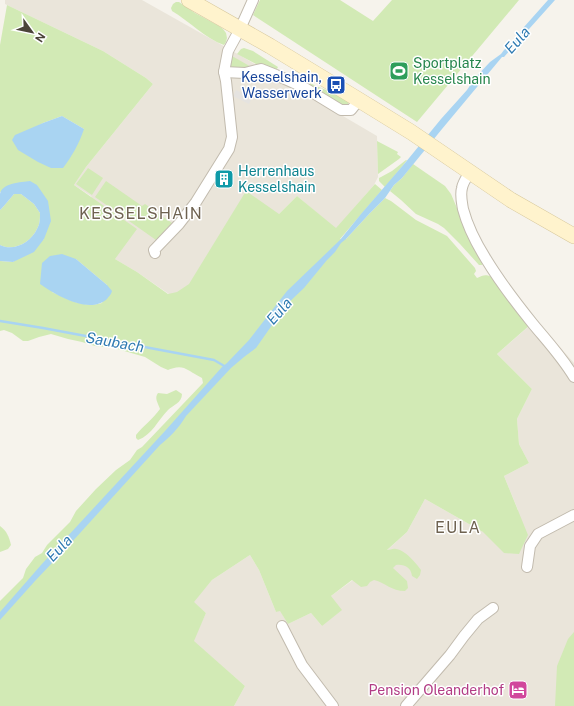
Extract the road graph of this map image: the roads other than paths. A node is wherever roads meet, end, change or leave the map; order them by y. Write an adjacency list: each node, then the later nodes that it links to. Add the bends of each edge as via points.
1 (189, 0): 3 (main road)
2 (254, 0): 3 (street)
3 (240, 29): 4 (street, via 228,51); 5 (main road)
4 (224, 72): 5 (street, via 245,73 261,69 305,88 341,110 350,110); 8 (street, via 232,137 229,149 196,202 154,250)
5 (359, 100): 6 (main road)
6 (470, 172): 7 (main road, via 511,200); 9 (street, via 461,189 461,200 471,233 504,287 554,348)
7 (574, 236)
8 (155, 252)
9 (574, 377)
10 (574, 515): 11 (street, via 538,534 530,546)
11 (527, 567)
12 (493, 608): 15 (street, via 478,620)
13 (282, 626): 14 (street, via 302,665)
14 (333, 706)
15 (406, 706)

